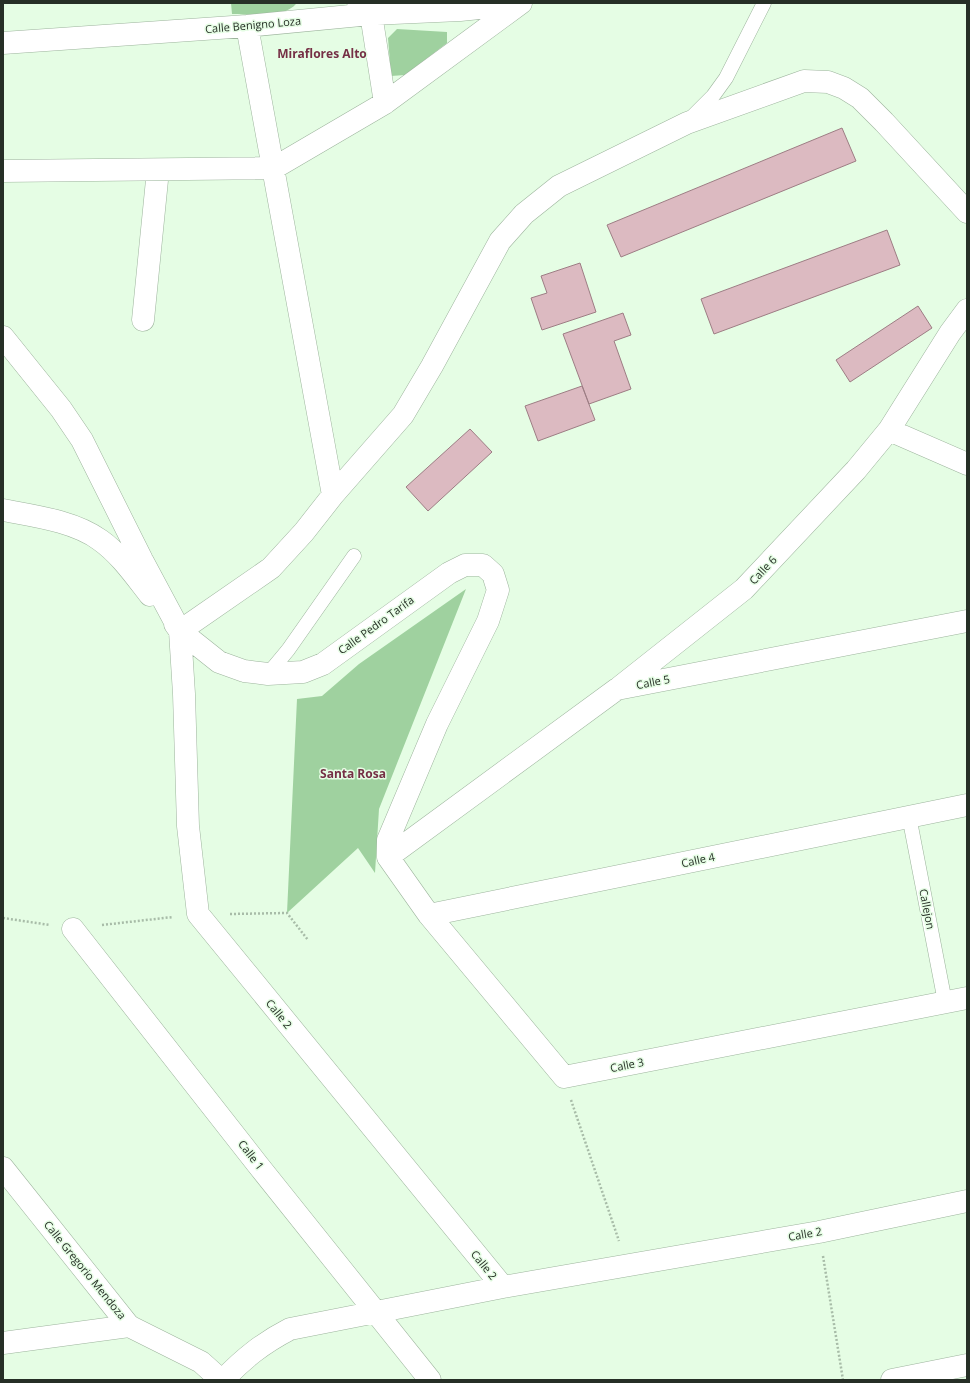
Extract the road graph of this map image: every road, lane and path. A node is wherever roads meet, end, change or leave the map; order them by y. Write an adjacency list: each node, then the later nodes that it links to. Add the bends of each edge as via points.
1 (352, 3): 5 (street)
2 (502, 3): 5 (street, Calle Benigno Loza, via 460,10)
3 (522, 3): 8 (street)
4 (764, 3): 9 (lane, via 726,78)
5 (371, 14): 6 (street, Calle Benigno Loza); 8 (street)
6 (247, 26): 7 (street, Calle Benigno Loza); 10 (street)
7 (3, 43)
8 (385, 103): 10 (street)
9 (687, 123): 13 (street, via 804,81 828,82 860,98); 19 (street, via 559,186 524,214 500,241 403,415)
10 (274, 168): 11 (street); 19 (street)
11 (158, 170): 12 (street); 15 (street)
12 (3, 171)
13 (967, 212)
14 (967, 310): 17 (street, Calle 6)
15 (142, 320)
16 (3, 338): 23 (street, via 61,409 82,440)
17 (890, 430): 18 (street); 25 (street, Calle 6, via 856,470 744,589)
18 (967, 464)
19 (333, 495): 23 (street, via 271,568)
20 (3, 510): 23 (street, Calle Pedro Tarifa, via 81,529 100,539 114,552)
21 (354, 556): 24 (lane, via 288,650)
22 (967, 621): 25 (street, Calle 5)
23 (180, 631): 24 (street, Calle Pedro Tarifa, via 219,662 244,671); 29 (street, via 188,826)
24 (268, 674): 28 (street, Calle Pedro Tarifa, via 303,672 323,664 449,573 465,565 483,565 493,574 498,590 488,621 437,724 388,840)
25 (617, 689): 28 (street, Calle 5)
26 (967, 805): 27 (street, Calle 4)
27 (909, 816): 30 (street, Calle 4); 34 (lane, Callejon)
28 (388, 857): 30 (street)
29 (198, 914): 32 (path, via 287,913); 40 (street, Calle 2)
30 (429, 915): 35 (street)
31 (73, 929): 41 (street, Calle 1)
32 (308, 940)
33 (967, 998): 34 (street, Calle 3)
34 (945, 1002): 35 (street, Calle 3)
35 (564, 1077): 39 (path)
36 (3, 1168): 42 (street, Calle Gregorio Mendoza)
37 (967, 1201): 38 (street, Calle 2)
38 (819, 1232): 39 (street, Calle 2); 47 (path)
39 (627, 1266): 40 (street, Calle 2)
40 (503, 1288): 41 (street)
41 (376, 1312): 45 (street, via 290,1329 269,1340); 46 (street, Calle 1)
42 (129, 1326): 43 (street); 45 (street, Calle Gregorio Mendoza, via 201,1362)
43 (3, 1343)
44 (967, 1365): 48 (street)
45 (222, 1380)
46 (430, 1380)
47 (844, 1380)
48 (892, 1380)

